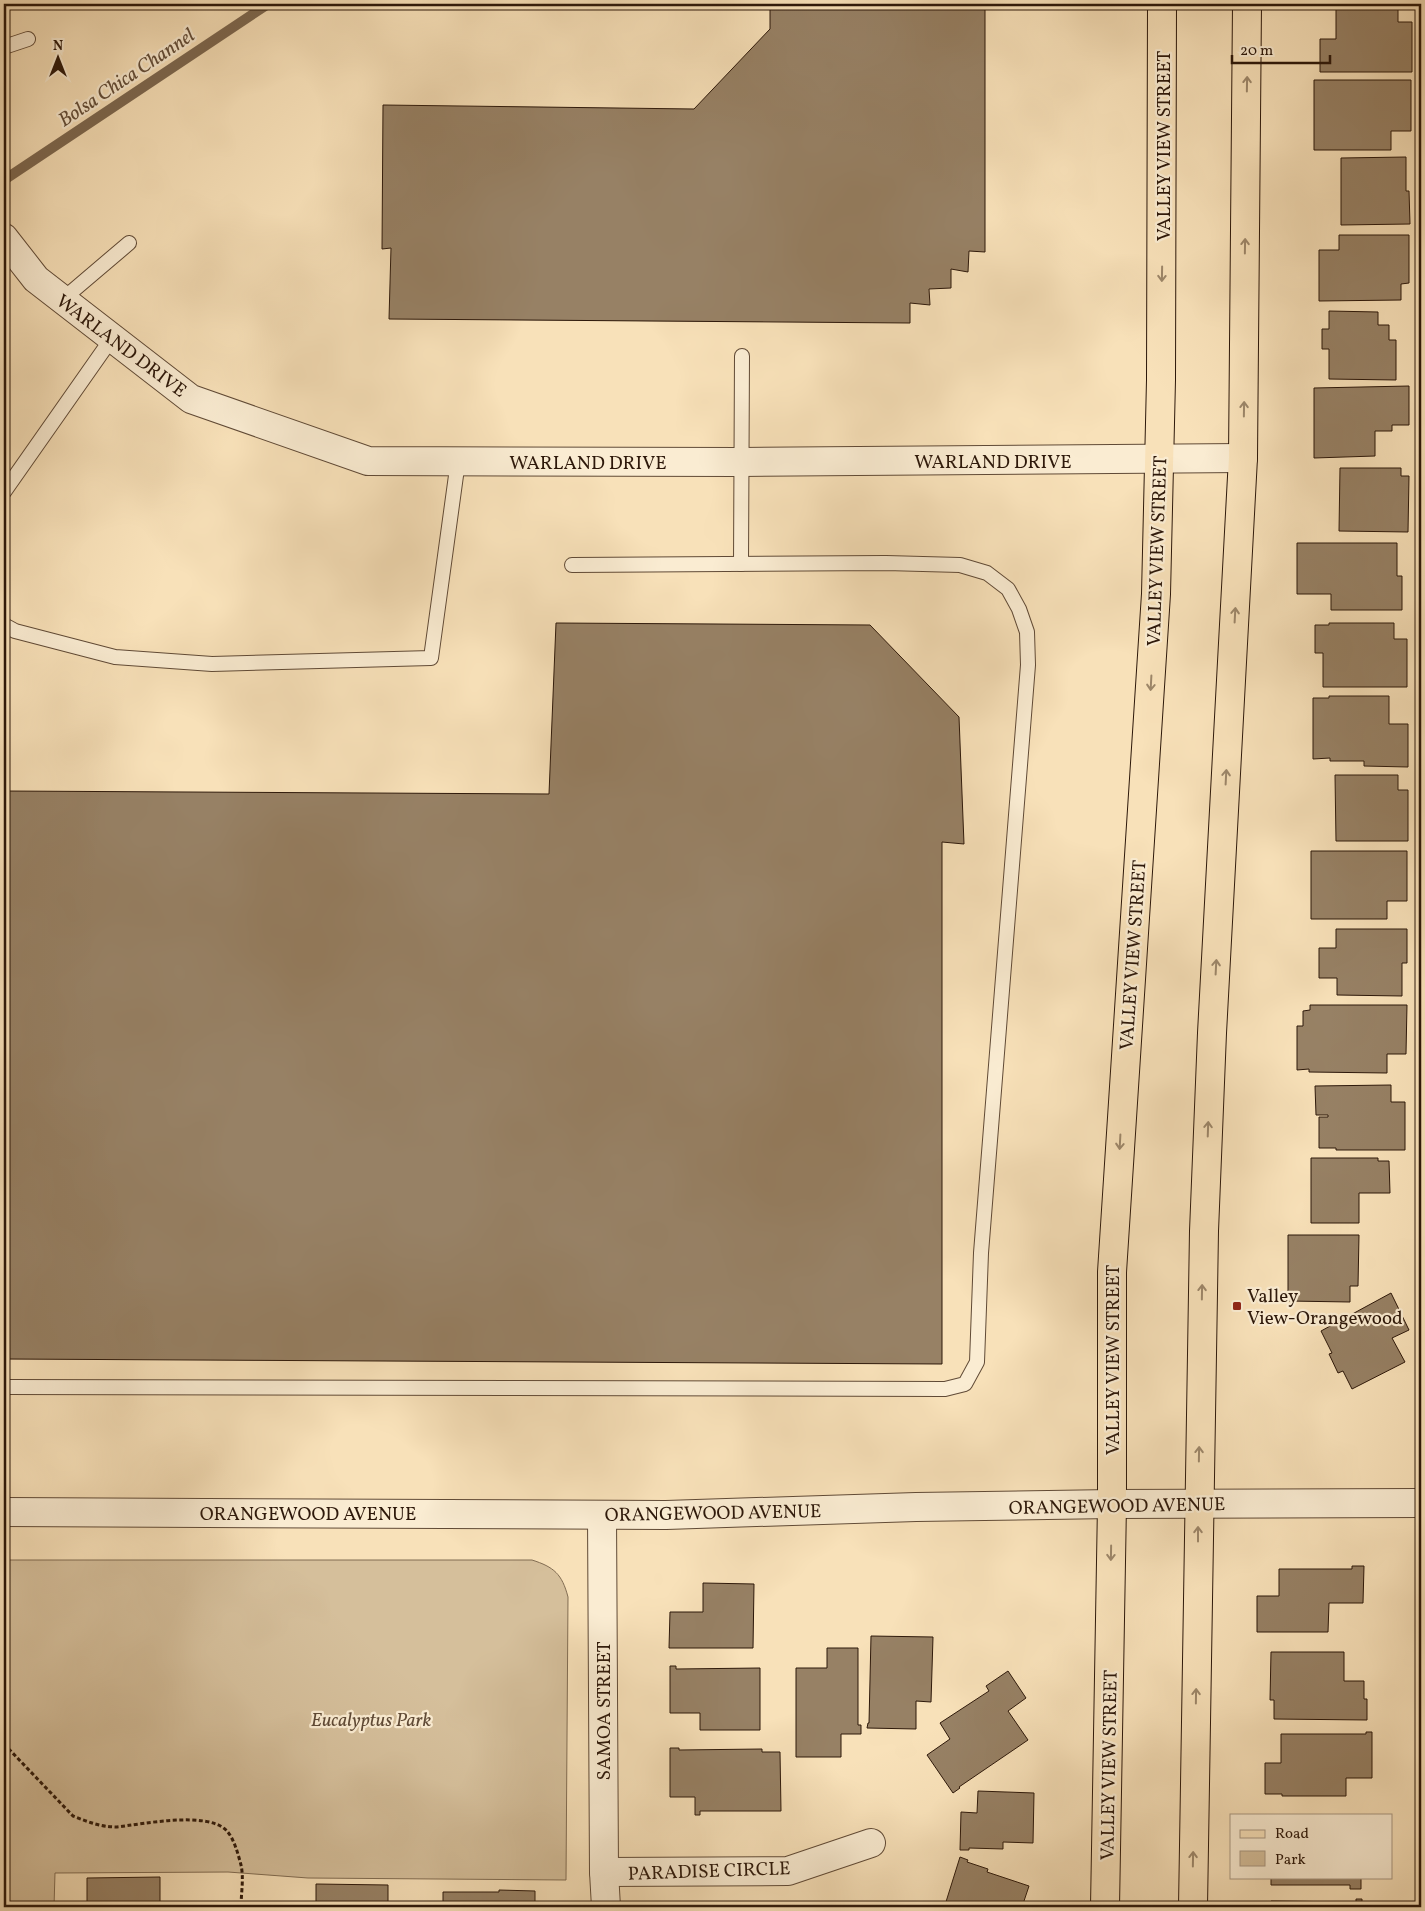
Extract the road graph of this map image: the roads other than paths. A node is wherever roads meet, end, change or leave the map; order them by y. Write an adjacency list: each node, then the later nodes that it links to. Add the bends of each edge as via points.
1 (1162, 4): 11 (main road, VALLEY VIEW STREET, one-way to 11)
2 (1248, 4): 10 (main road, one-way to 2)
3 (28, 39): 4 (lane)
4 (4, 47)
5 (4, 238): 7 (street, WARLAND DRIVE, via 36,280)
6 (129, 243): 7 (lane)
7 (62, 300): 8 (street, WARLAND DRIVE)
8 (112, 338): 12 (street, WARLAND DRIVE, via 191,399 368,461); 14 (lane)
9 (742, 356): 13 (lane)
10 (1243, 458): 11 (street, WARLAND DRIVE); 19 (main road, one-way to 10, via 1210,1072)
11 (1160, 459): 13 (street, WARLAND DRIVE); 21 (main road, VALLEY VIEW STREET, one-way to 21, via 1151,686 1112,1272)
12 (458, 461): 13 (street, WARLAND DRIVE); 17 (lane, via 431,658 212,664 115,657 15,631)
13 (740, 462): 15 (lane)
14 (4, 492)
15 (741, 564): 16 (lane); 18 (lane, via 960,566 987,573 1008,589 1026,632 1028,665 981,1254 977,1362 965,1384 945,1390)
16 (572, 566)
17 (4, 625)
18 (4, 1387)
19 (1198, 1503): 20 (street, ORANGEWOOD AVENUE); 21 (street, ORANGEWOOD AVENUE); 28 (main road, one-way to 19)
20 (1421, 1503)
21 (1112, 1504): 23 (street, ORANGEWOOD AVENUE); 27 (main road, VALLEY VIEW STREET, one-way to 27)
22 (4, 1512): 23 (street, ORANGEWOOD AVENUE)
23 (602, 1515): 25 (street, SAMOA STREET)
24 (871, 1843): 25 (street, PARADISE CIRCLE, via 788,1871)
25 (604, 1872): 26 (street, SAMOA STREET)
26 (606, 1907)
27 (1106, 1907)
28 (1193, 1907)

